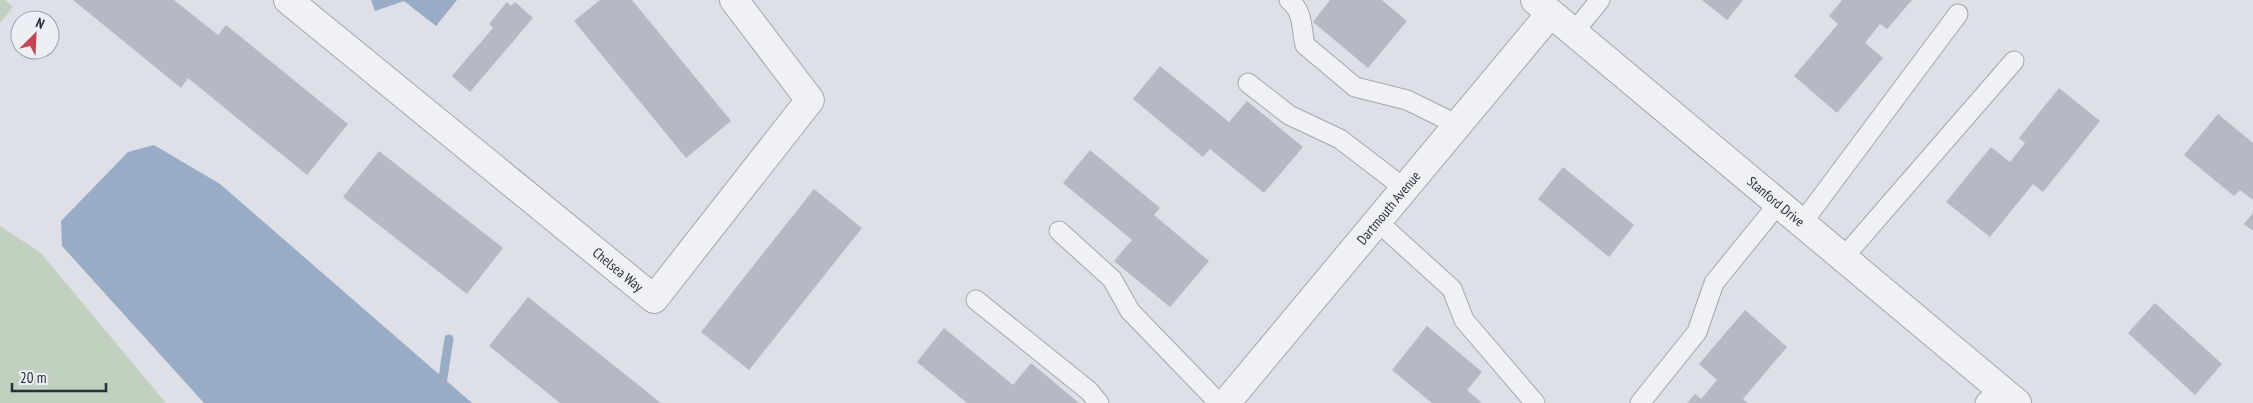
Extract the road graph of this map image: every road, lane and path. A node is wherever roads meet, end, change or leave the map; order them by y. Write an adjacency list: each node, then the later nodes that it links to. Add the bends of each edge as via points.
1 (288, 0): 2 (street, Chelsea Way, via 654,299 810,100)
2 (734, 0)
3 (1289, 0): 10 (lane, via 1301,16 1305,45 1355,87 1407,100)
4 (1600, 0): 7 (lane)
5 (1540, 4): 7 (street, Stanford Drive); 10 (street, Dartmouth Avenue)
6 (1958, 14): 14 (lane)
7 (1573, 33): 12 (street, Stanford Drive)
8 (2014, 61): 16 (lane)
9 (1248, 83): 11 (lane, via 1290,115 1340,139)
10 (1458, 125): 11 (street, Dartmouth Avenue)
11 (1404, 188): 13 (street, Dartmouth Avenue)
12 (1778, 204): 14 (street, Stanford Drive); 23 (lane, via 1714,283 1697,332)
13 (1377, 221): 21 (street, Dartmouth Avenue); 22 (lane, via 1452,290 1464,320)
14 (1802, 223): 16 (street, Stanford Drive)
15 (1059, 231): 20 (lane, via 1112,279 1130,311)
16 (1844, 258): 18 (street, Stanford Drive)
17 (976, 300): 19 (lane)
18 (2000, 398)
19 (1099, 403)
20 (1219, 403)
21 (1226, 403)
22 (1535, 403)
23 (1640, 403)

